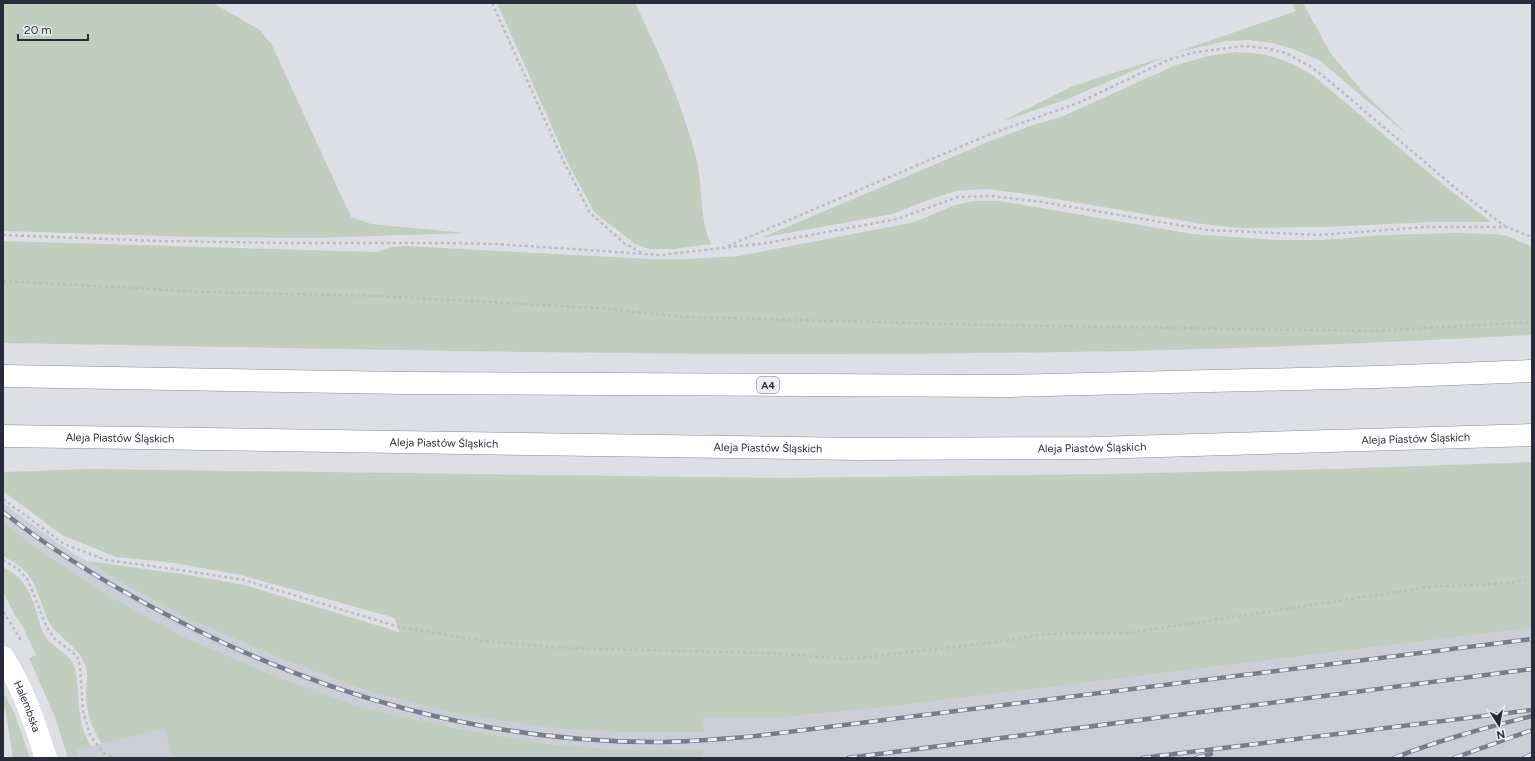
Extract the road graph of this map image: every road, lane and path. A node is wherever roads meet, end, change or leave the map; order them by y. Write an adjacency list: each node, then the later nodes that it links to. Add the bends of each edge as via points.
1 (492, 3): 6 (path, via 563,160 590,213 624,243)
2 (1506, 227): 4 (path); 5 (path, via 1424,227 1320,235 1208,230 1043,202 992,196 958,197 897,219 767,243); 5 (path, via 1459,191 1310,66 1286,53 1244,46 1196,52 1168,60 1078,103 982,137)
3 (3, 235): 6 (path, via 276,243 445,242)
4 (1532, 237)
5 (725, 247): 6 (path, via 660,255)
6 (644, 254)
7 (3, 281): 8 (path, via 205,292 376,296 599,308 685,317 978,325 1371,331)
8 (1532, 322)
9 (1532, 371): 10 (main road, A4, via 1009,386 412,383)
10 (3, 376)
11 (1532, 435): 12 (main road, Aleja Piastów Śląskich, via 1093,448 864,449)
12 (3, 436)
13 (3, 499): 15 (path, via 64,544 106,560 244,580 399,627 484,641 564,648 767,653 850,659 1038,635 1128,634 1429,587 1510,583)
14 (3, 560): 20 (path, via 18,569 28,580 47,628 55,639 77,656 83,712 90,735 103,753)
15 (1532, 579)
16 (4, 612): 17 (path)
17 (24, 646)
18 (3, 657): 19 (main road, Halembska, via 22,691)
19 (46, 758)
20 (115, 758)

